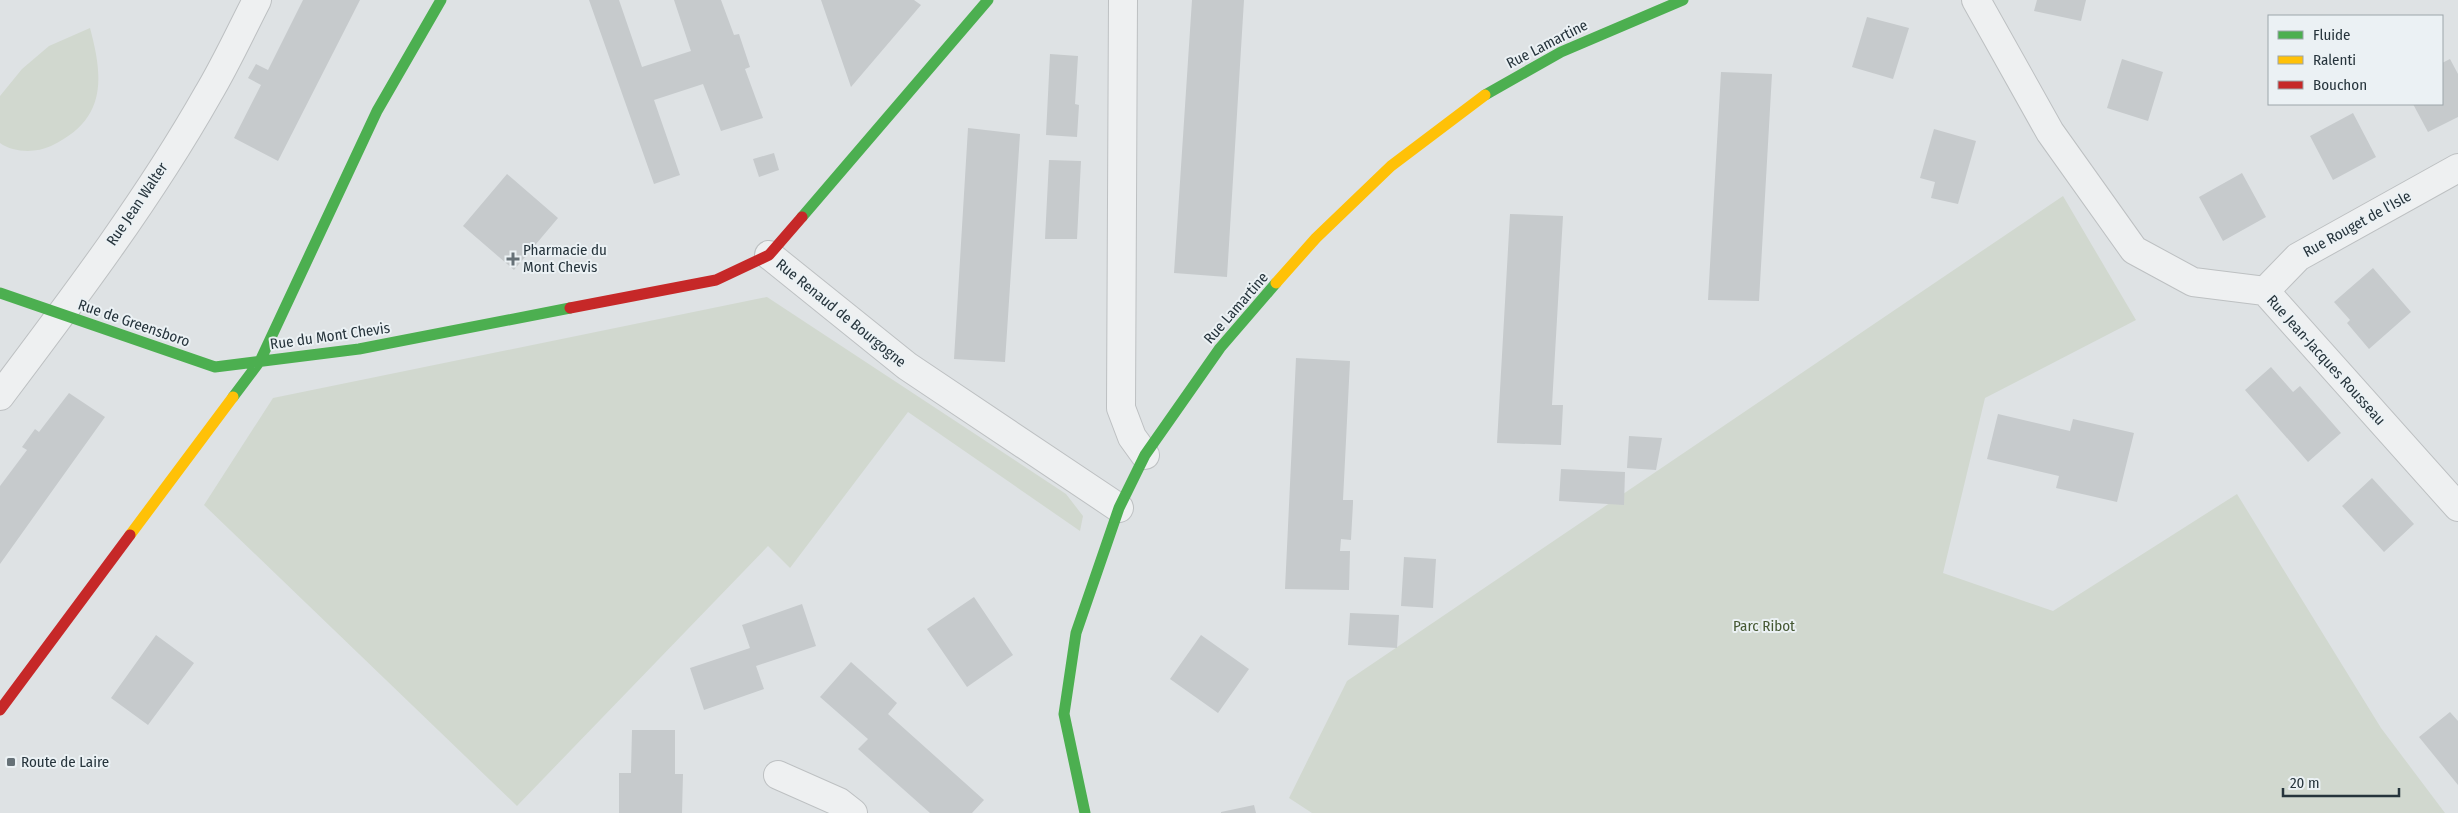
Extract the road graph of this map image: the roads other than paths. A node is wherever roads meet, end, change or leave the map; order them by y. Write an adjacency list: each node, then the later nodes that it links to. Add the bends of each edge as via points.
1 (257, 0): 11 (street, Rue Jean Walter, via 208,94 156,178)
2 (441, 0): 12 (street, via 377,111)
3 (988, 0): 8 (street, Rue Renaud de Bourgogne)
4 (1123, 0): 14 (street, via 1121,408 1132,437)
5 (1683, 0): 14 (street, Rue Lamartine, via 1561,52 1493,89 1391,166 1316,238 1220,348)
6 (1976, 0): 9 (street, Rue Jean-Jacques Rousseau, via 2050,132 2134,250 2193,282)
7 (2458, 168): 9 (street, Rue Rouget de l'Isle, via 2298,256)
8 (768, 255): 12 (street, Rue du Mont Chevis, via 716,280 359,349); 16 (street, Rue Renaud de Bourgogne, via 907,366)
9 (2265, 291): 15 (street, Rue Jean-Jacques Rousseau)
10 (0, 293): 11 (street, Rue de Greensboro)
11 (62, 314): 12 (street, Rue de Greensboro, via 215,367); 13 (street, Rue Jean Walter)
12 (260, 361): 17 (street, Rue du Mont Chevis)
13 (0, 396)
14 (1145, 455): 16 (street, Rue Lamartine)
15 (2458, 507)
16 (1119, 508): 20 (street, Rue Lamartine, via 1076,633 1064,714)
17 (0, 710)
18 (778, 775): 19 (street, via 839,802)
19 (853, 813)
20 (1085, 813)

